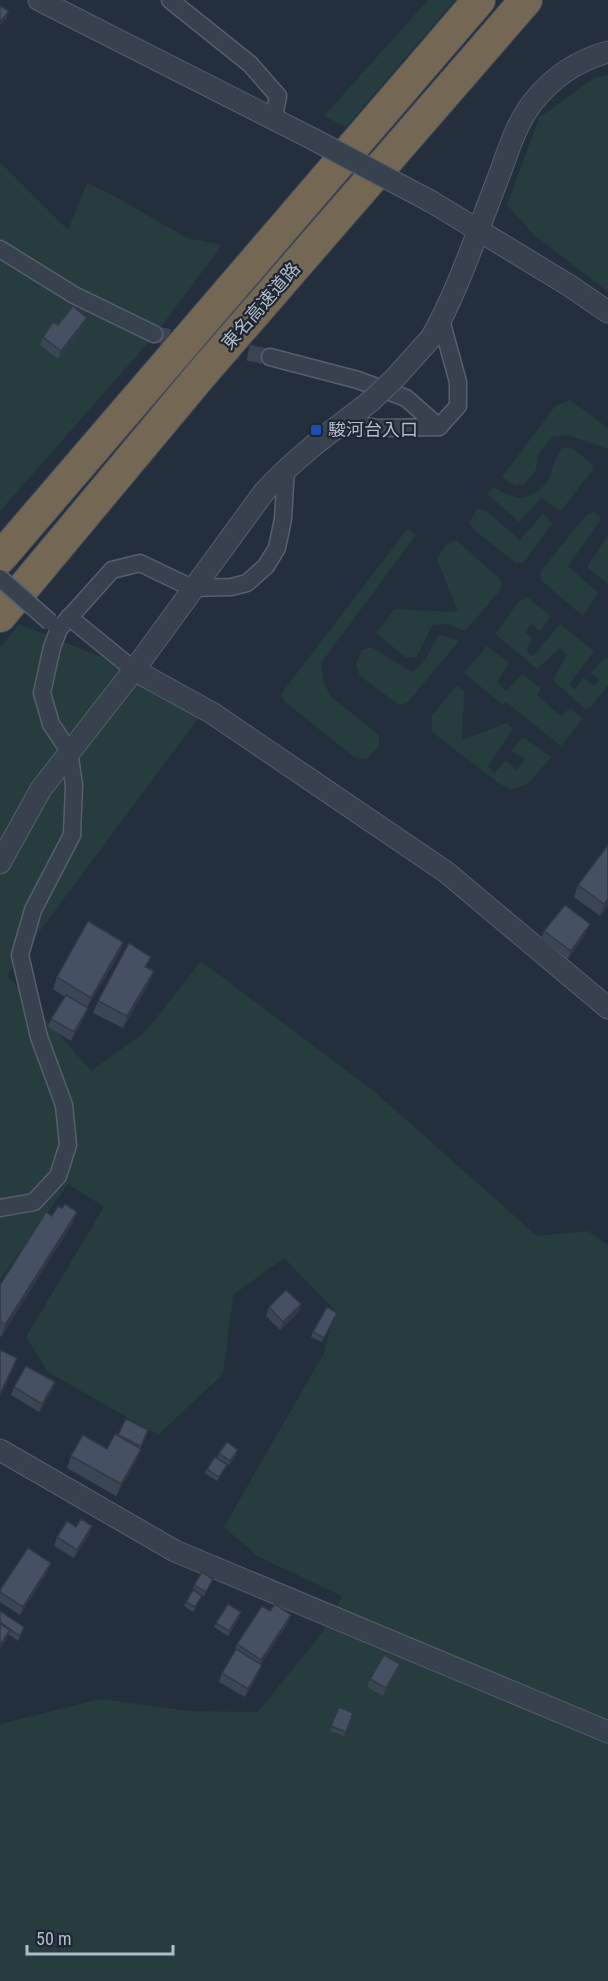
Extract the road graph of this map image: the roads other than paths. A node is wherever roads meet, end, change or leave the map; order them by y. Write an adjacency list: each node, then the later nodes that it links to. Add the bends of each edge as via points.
1 (39, 0): 6 (street)
2 (170, 0): 6 (street, via 250,63 278,96)
3 (479, 0): 16 (highway, 東名高速道路)
4 (526, 0): 19 (highway, 東名高速道路)
5 (608, 52): 7 (street, via 573,67 550,83 531,104 517,128)
6 (274, 118): 7 (street, bridge)
7 (478, 230): 9 (street); 10 (street)
8 (0, 249): 11 (street, via 74,295)
9 (608, 312)
10 (436, 329): 13 (street, bridge, via 395,378); 14 (street, via 458,382 458,406)
11 (153, 334)
12 (270, 357): 14 (street, via 358,380 406,398)
13 (344, 422): 14 (street, via 378,428); 15 (street)
14 (439, 427)
15 (286, 468): 18 (street); 18 (street, via 283,519 277,548 266,566 247,583)
16 (0, 558)
17 (0, 578): 20 (street, bridge)
18 (192, 588): 20 (street, via 140,564 112,570); 21 (street)
19 (0, 616)
20 (60, 623): 21 (street); 22 (street, via 42,693 51,724)
21 (134, 670): 22 (street); 24 (street, via 212,713 446,872)
22 (69, 752): 23 (street, via 41,789); 25 (street, via 74,785 72,835 33,910 20,955 39,1037 64,1105 68,1145 58,1176 34,1202)
23 (0, 863)
24 (608, 1008)
25 (0, 1208)
26 (0, 1450): 27 (street, via 175,1551)
27 (608, 1732)

